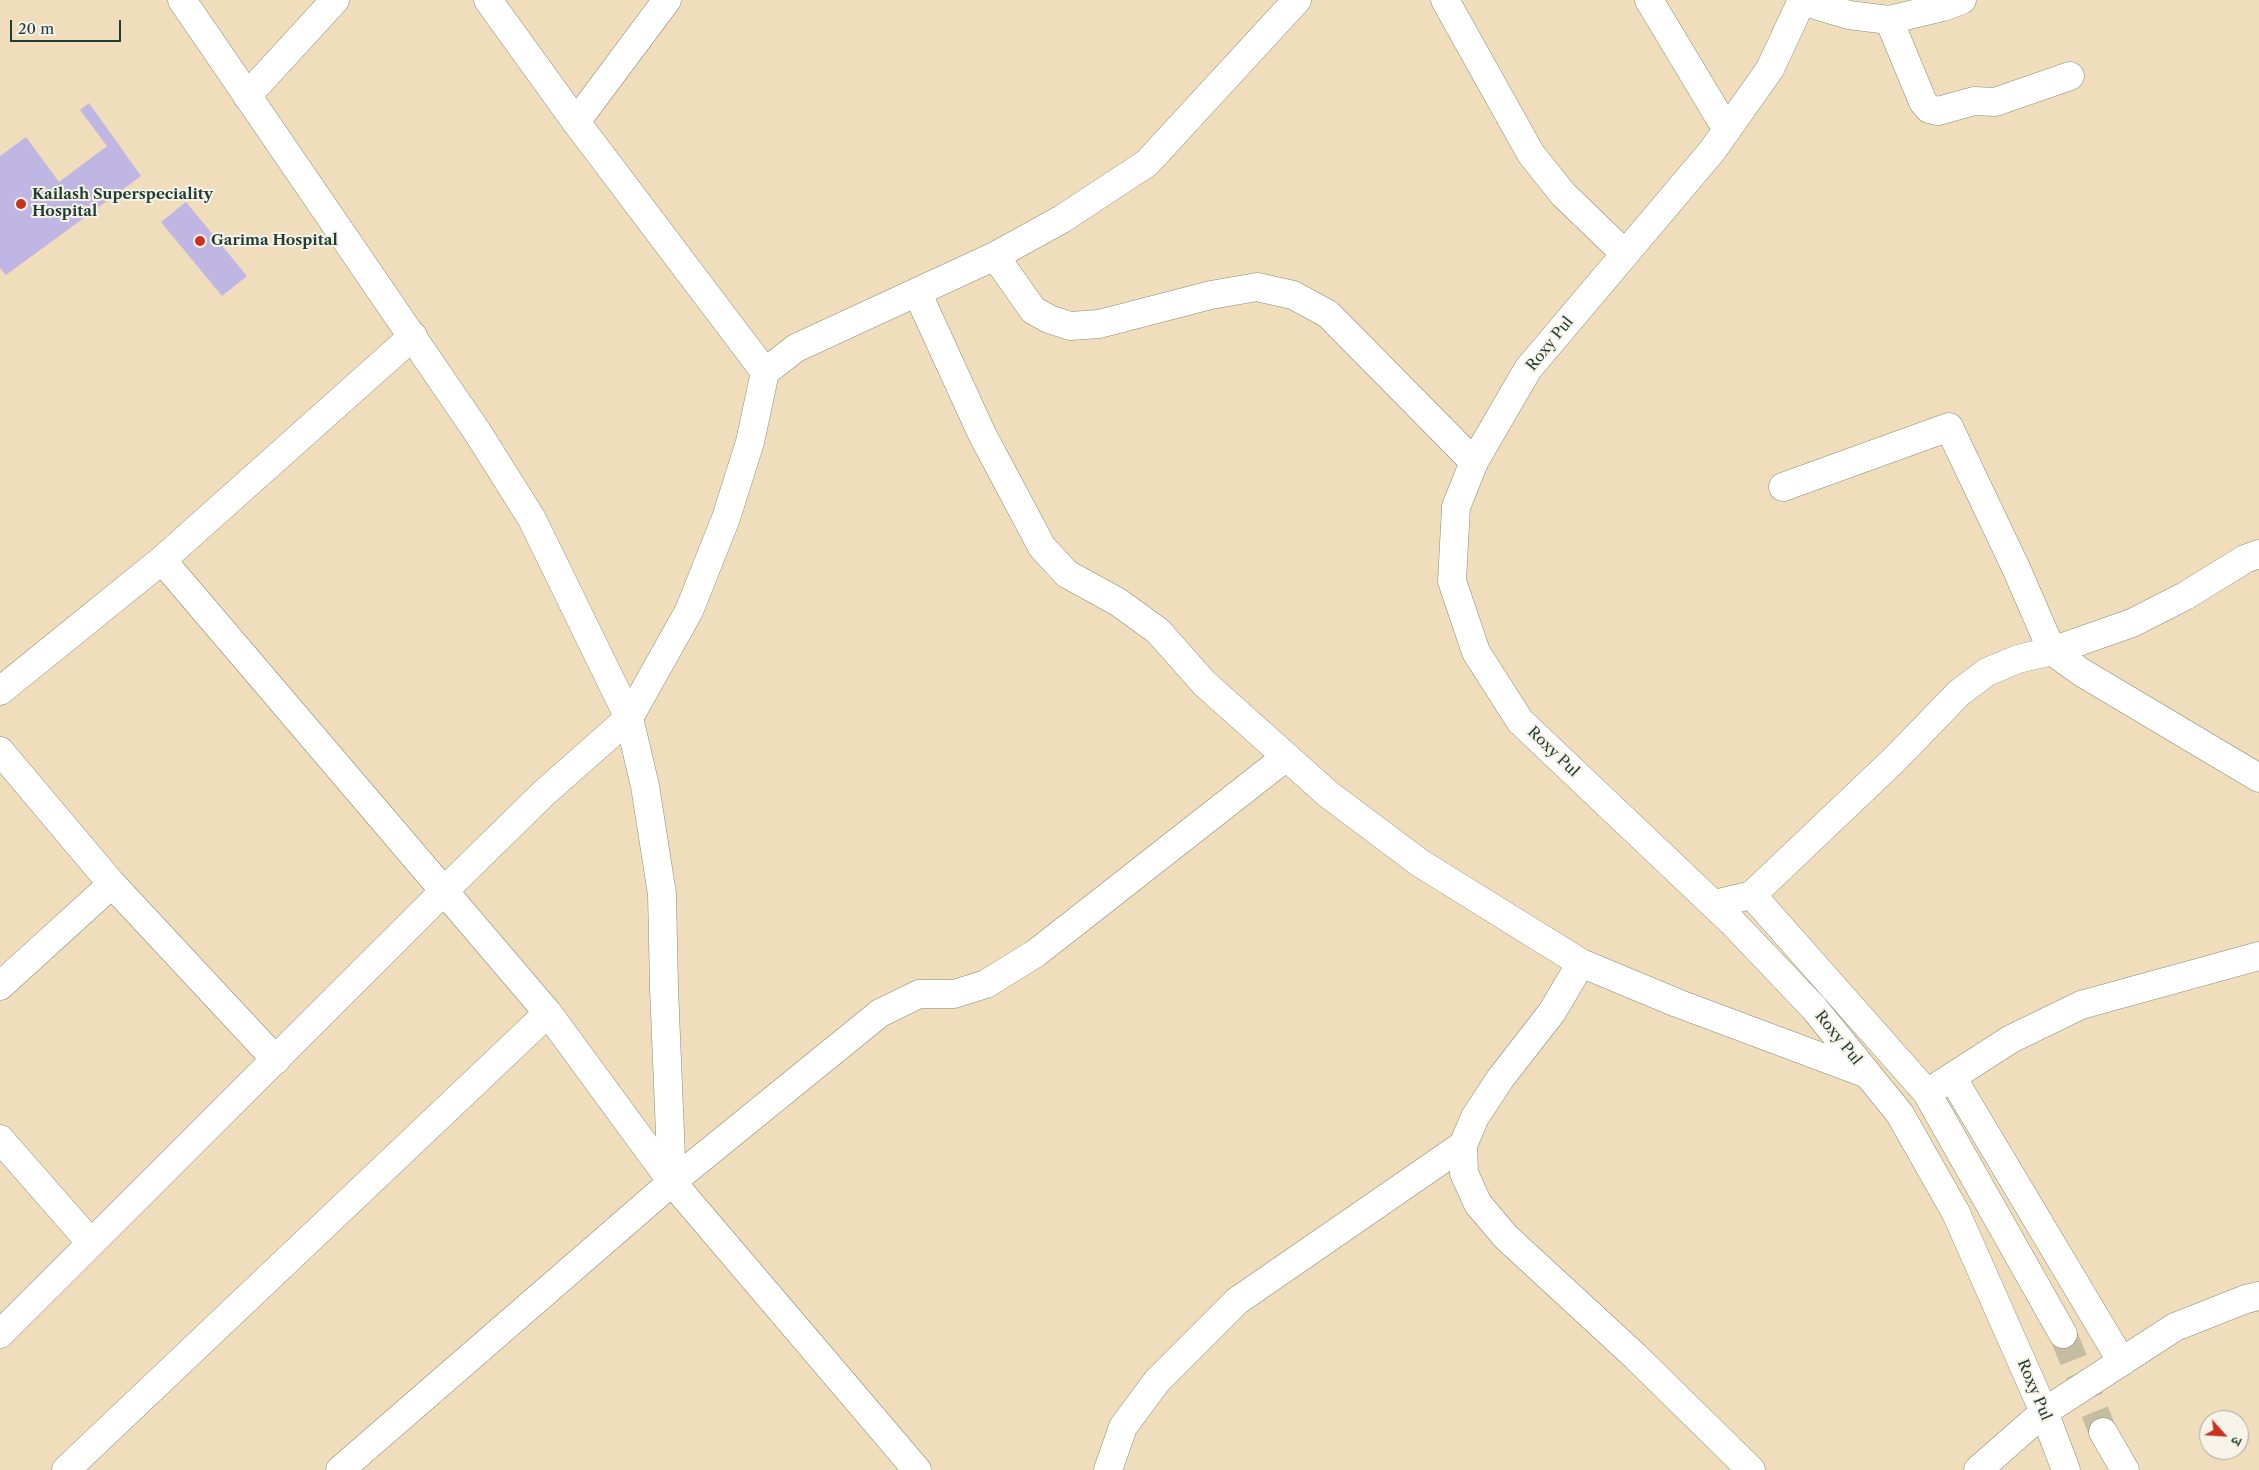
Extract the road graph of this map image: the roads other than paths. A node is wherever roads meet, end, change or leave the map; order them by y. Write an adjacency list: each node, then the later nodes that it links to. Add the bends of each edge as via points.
1 (182, 0): 12 (street)
2 (335, 0): 12 (street)
3 (488, 0): 13 (street)
4 (667, 0): 13 (street)
5 (1298, 0): 16 (street, via 1147,163 1062,219)
6 (1445, 0): 15 (street, via 1532,154 1563,194)
7 (1649, 0): 14 (street)
8 (1802, 0): 10 (street, via 1849,15); 14 (street, Roxy Pul, via 1770,69)
9 (1962, 0): 10 (street)
10 (1889, 20): 11 (street, via 1923,102 1929,109 1938,111 1974,101 1995,102)
11 (2070, 76)
12 (247, 96): 18 (street)
13 (576, 122): 19 (street)
14 (1727, 130): 15 (street, Roxy Pul)
15 (1625, 254): 20 (street, Roxy Pul, via 1528,370)
16 (995, 256): 17 (street); 20 (street, via 1033,310 1070,326 1099,324 1257,287 1292,295 1328,314)
17 (918, 292): 19 (street, via 796,348); 28 (street, via 982,434 1042,547 1066,574 1118,602 1158,631 1204,683)
18 (413, 336): 23 (street); 26 (street, via 532,519)
19 (765, 372): 26 (street, via 750,442 723,528 690,611)
20 (1474, 462): 33 (street, Roxy Pul, via 1456,507 1452,581 1476,652 1520,721)
21 (1783, 486): 24 (street, via 1949,427)
22 (2259, 554): 24 (street, via 2132,623)
23 (162, 560): 25 (street); 31 (street)
24 (2052, 650): 29 (street, via 2081,672); 32 (street, via 1987,672 1959,693)
25 (0, 690)
26 (629, 718): 31 (street, via 544,793); 44 (street, via 645,786 662,894)
27 (0, 751): 30 (street)
28 (1286, 757): 35 (street, via 1328,794 1420,863); 44 (street, via 1036,953 986,984 954,994 919,994 880,1013)
29 (2259, 778)
30 (112, 884): 36 (street); 38 (street)
31 (444, 891): 37 (street); 38 (street)
32 (1752, 896): 33 (street); 41 (street)
33 (1714, 904): 39 (street, Roxy Pul, via 1814,1008)
34 (2259, 956): 40 (street, via 2082,1005 2010,1039)
35 (1580, 964): 39 (street); 43 (street, via 1552,1012 1475,1117)
36 (0, 986)
37 (548, 1013): 44 (street); 53 (street)
38 (276, 1060): 45 (street)
39 (1868, 1074): 50 (street, Roxy Pul, via 1900,1114 1956,1213)
40 (1952, 1077): 41 (street); 49 (street)
41 (1927, 1093): 48 (street)
42 (0, 1139): 45 (street)
43 (1463, 1145): 56 (street, via 1236,1301 1157,1381 1123,1427); 57 (street, via 1464,1173 1478,1204 1506,1238 1635,1356)
44 (672, 1182): 54 (street); 55 (street)
45 (90, 1243): 47 (street)
46 (2259, 1296): 49 (street, via 2175,1327)
47 (0, 1334)
48 (2063, 1334)
49 (2122, 1362): 50 (street)
50 (2044, 1412): 52 (street, Roxy Pul); 58 (street)
51 (2103, 1432): 59 (street)
52 (2067, 1469)
53 (66, 1470)
54 (340, 1470)
55 (918, 1470)
56 (1108, 1470)
57 (1751, 1470)
58 (1978, 1470)
59 (2125, 1470)

